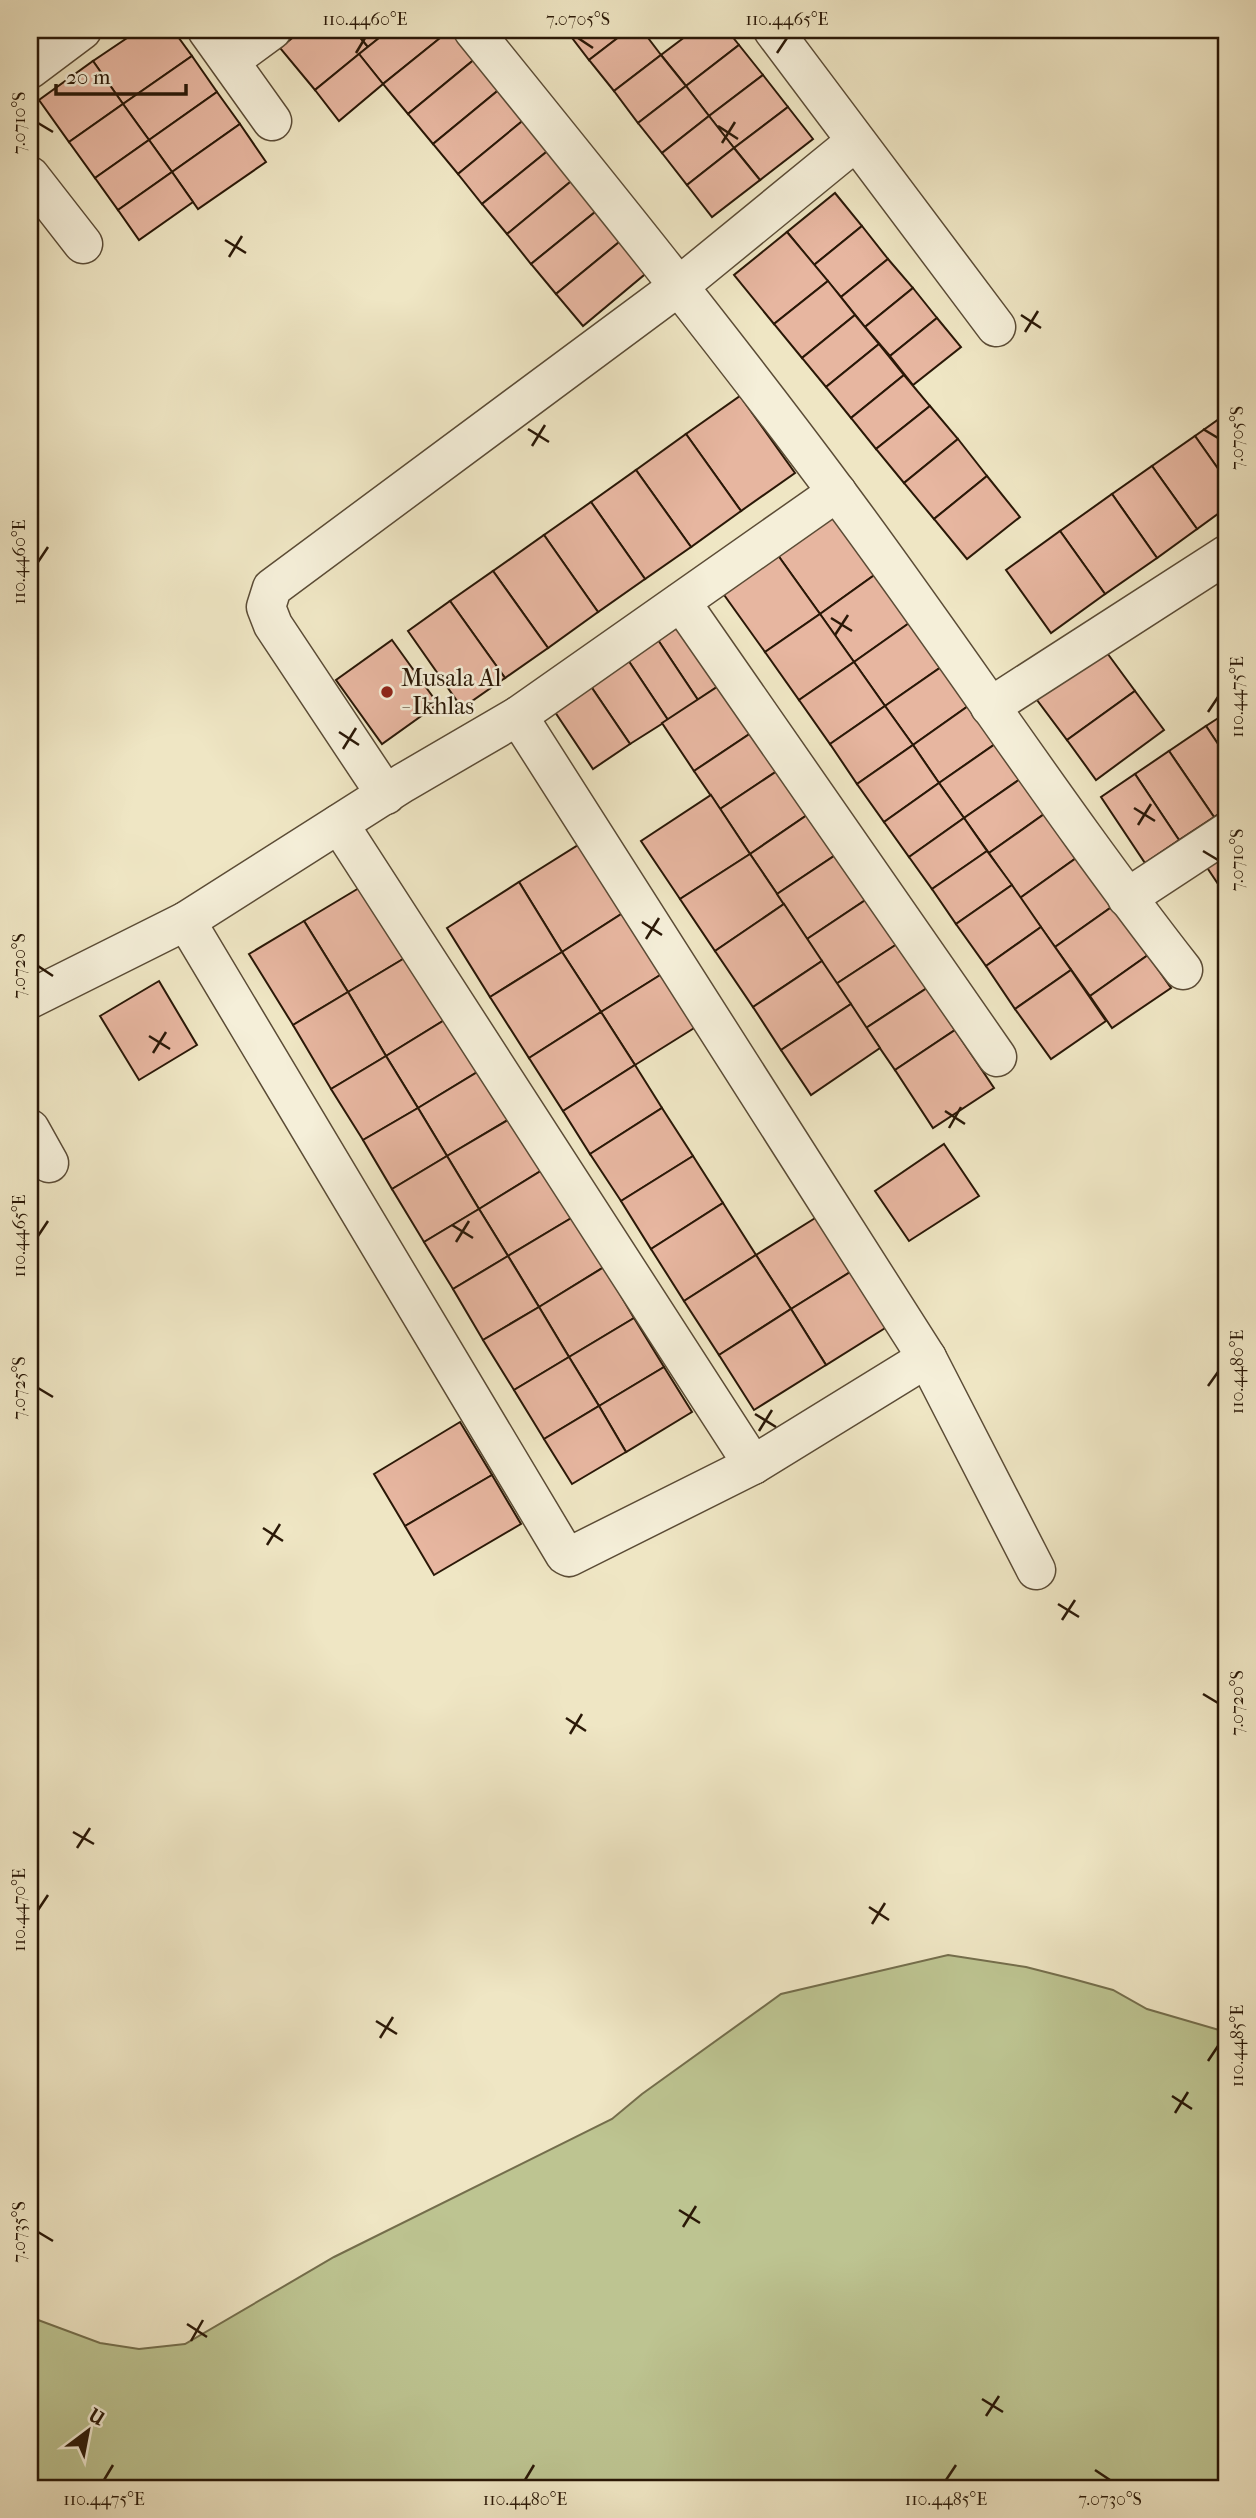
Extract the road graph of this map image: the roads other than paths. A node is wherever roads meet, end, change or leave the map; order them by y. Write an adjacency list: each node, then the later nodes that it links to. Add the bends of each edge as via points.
1 (82, 30): 7 (street)
2 (207, 30): 6 (street)
3 (272, 30): 6 (street)
4 (473, 30): 12 (street)
5 (773, 30): 9 (street)
6 (231, 60): 8 (street)
7 (30, 68)
8 (272, 121)
9 (855, 142): 12 (street); 13 (street)
10 (30, 176): 11 (street)
11 (83, 244)
12 (679, 286): 14 (street); 19 (street, via 272,588 266,607 273,625)
13 (996, 327)
14 (837, 492): 16 (street); 17 (street)
15 (1226, 555): 17 (street)
16 (681, 602): 18 (street); 26 (street)
17 (990, 707): 22 (street)
18 (518, 716): 19 (street); 29 (street)
19 (386, 795): 20 (street)
20 (339, 824): 23 (street); 30 (street)
21 (1226, 832): 22 (street)
22 (1126, 898): 24 (street)
23 (186, 921): 25 (street); 30 (street, via 565,1555 569,1557)
24 (1182, 970)
25 (30, 999)
26 (997, 1057)
27 (30, 1129): 28 (street)
28 (50, 1163)
29 (928, 1358): 30 (street); 31 (street)
30 (753, 1465)
31 (1036, 1570)

